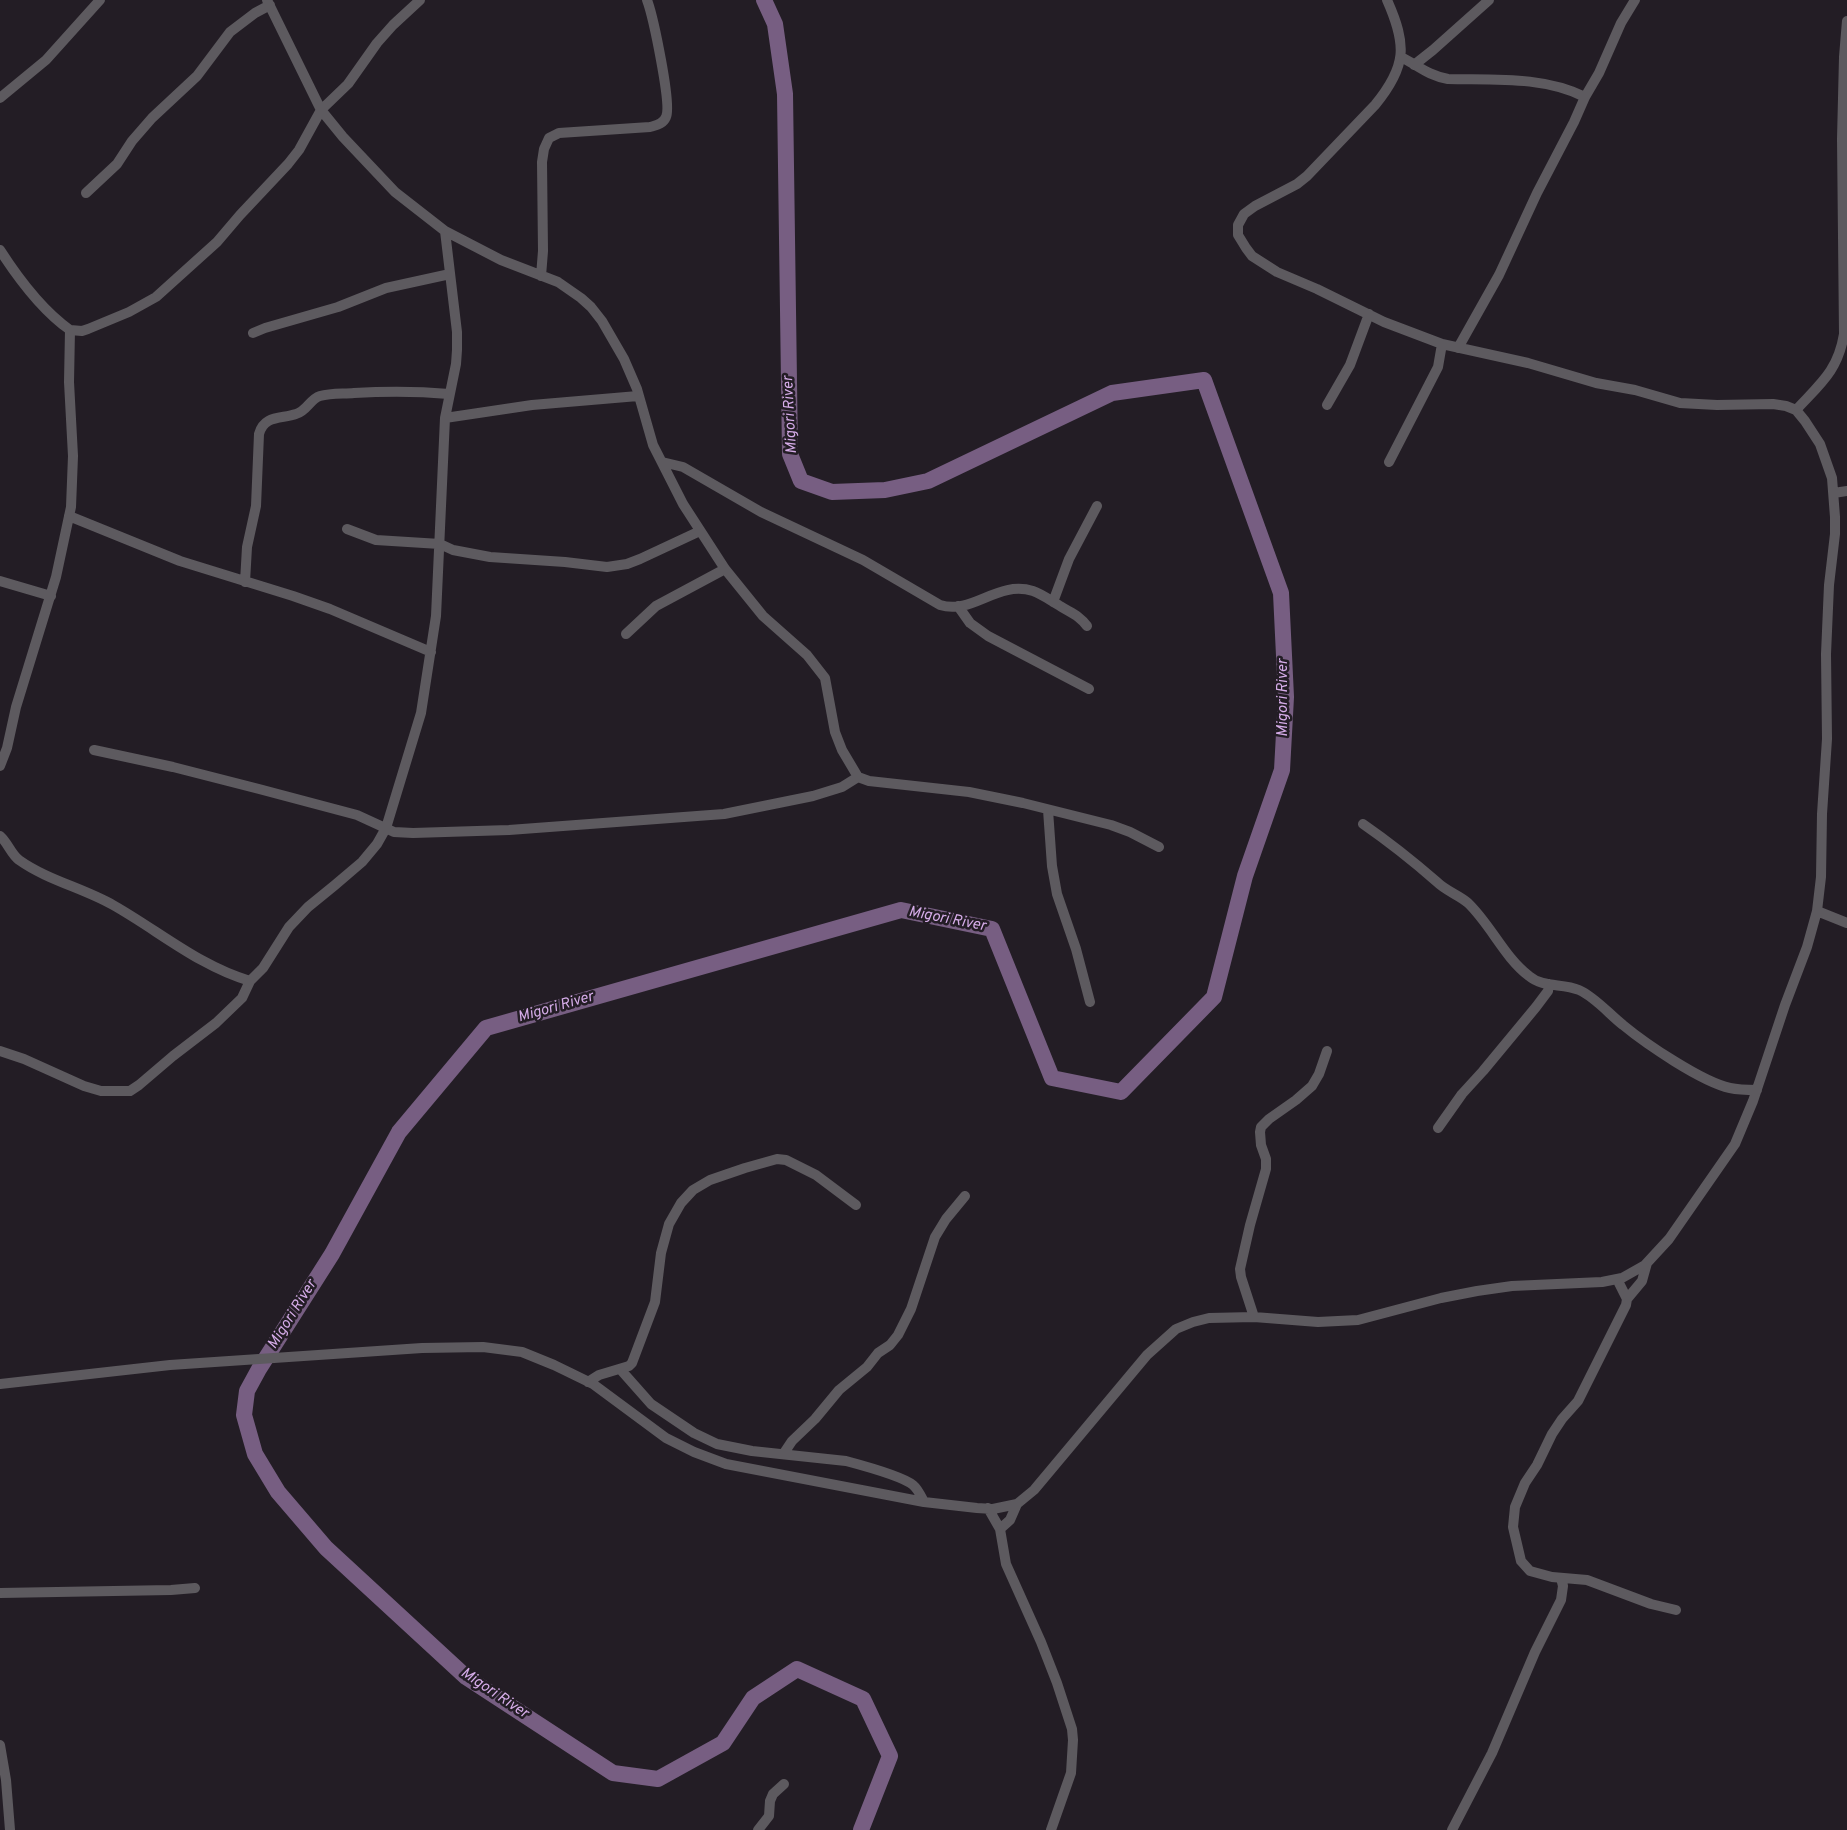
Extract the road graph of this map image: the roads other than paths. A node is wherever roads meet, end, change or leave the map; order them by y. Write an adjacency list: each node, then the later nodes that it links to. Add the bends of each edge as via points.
1 (100, 0): 12 (street, via 46,60)
2 (420, 0): 13 (street, via 393,25 348,84)
3 (647, 0): 18 (street, via 668,106 667,116 660,124 650,127 559,133 549,138 542,162)
4 (1388, 0): 9 (street, via 1400,35)
5 (1489, 0): 10 (street)
6 (1635, 0): 11 (street)
7 (269, 3): 13 (street); 14 (street, via 230,32 197,76 152,118 110,171)
8 (1847, 21): 27 (street, via 1842,148 1844,334 1838,360)
9 (1401, 57): 10 (street); 19 (street, via 1397,72 1383,96 1318,166 1297,184 1244,214 1238,225 1241,241 1252,256 1277,272)
10 (1414, 65): 11 (street, via 1437,77 1522,82 1567,89)
11 (1585, 97): 23 (street, via 1499,275)
12 (0, 98)
13 (322, 110): 15 (street, via 395,192); 20 (street, via 288,164 217,242 174,282 129,312 82,331)
14 (86, 193)
15 (446, 231): 17 (street); 18 (street, via 500,260)
16 (0, 250): 20 (street, via 32,292)
17 (450, 274): 21 (street, via 386,288 338,307); 24 (street, via 457,350)
18 (541, 276): 25 (street, via 568,289 591,307 624,359)
19 (1369, 314): 22 (street, via 1401,330); 26 (street, via 1350,365)
20 (70, 330): 34 (street, via 74,477)
21 (253, 333)
22 (1442, 344): 23 (street); 30 (street, via 1438,366)
23 (1458, 348): 27 (street, via 1680,402 1717,406 1773,404)
24 (450, 394): 28 (street); 40 (street, via 389,391 327,395 314,399 300,413 265,423 259,434 256,506 247,547)
25 (638, 396): 28 (street, via 532,405); 29 (street, via 650,437)
26 (1327, 406)
27 (1796, 410): 32 (street, via 1820,444)
28 (445, 418): 37 (street)
29 (662, 462): 36 (street); 43 (street, via 683,468 762,512 863,560 940,605)
30 (1388, 462)
31 (1847, 491): 32 (street)
32 (1834, 493): 56 (street, via 1835,534 1826,654 1827,739)
33 (1098, 506): 42 (street, via 1070,559)
34 (69, 516): 40 (street, via 180,562); 41 (street)
35 (347, 529): 37 (street, via 376,540)
36 (700, 531): 37 (street, via 628,564 612,566 490,558); 38 (street)
37 (440, 544): 46 (street)
38 (725, 569): 45 (street, via 660,604); 50 (street, via 763,616 820,670 828,687 835,732)
39 (0, 581): 41 (street)
40 (245, 582): 46 (street, via 330,609)
41 (51, 596): 49 (street)
42 (1053, 602): 43 (street, via 1032,591 1006,590 972,604); 44 (street, via 1078,615)
43 (958, 606): 47 (street, via 970,623 988,636)
44 (1087, 626)
45 (626, 634)
46 (431, 652): 53 (street, via 421,713)
47 (1089, 689)
48 (94, 750): 53 (street, via 356,815)
49 (0, 766)
50 (858, 777): 51 (street, via 879,783 969,792); 53 (street, via 842,787 813,796 724,814 463,832 394,832)
51 (1048, 810): 55 (street, via 1111,825); 60 (street, via 1057,894)
52 (1363, 824): 59 (street, via 1415,862 1438,884 1469,904 1522,971 1540,983)
53 (386, 828): 58 (street, via 362,862 289,927 263,968)
54 (0, 836): 58 (street, via 24,863 113,905 180,948)
55 (1159, 847)
56 (1817, 911): 57 (street); 63 (street)
57 (1847, 923)
58 (250, 981): 61 (street, via 242,998 216,1023 130,1091 101,1092)
59 (1549, 984): 63 (street, via 1559,984 1589,996 1625,1027 1700,1076 1730,1088); 64 (street, via 1548,991 1536,1007 1462,1094)
60 (1090, 1002)
61 (0, 1051)
62 (1326, 1051): 70 (street, via 1312,1086 1261,1127 1266,1169 1240,1269)
63 (1757, 1090): 67 (street, via 1735,1144 1669,1239)
64 (1438, 1128)
65 (965, 1196): 74 (street, via 935,1237 911,1309 898,1335 890,1346 839,1390)
66 (856, 1205): 71 (street, via 816,1176 786,1160 777,1159 710,1180 693,1190 669,1224 662,1246 655,1302 632,1363)
67 (1647, 1264): 68 (street); 69 (street, via 1642,1282)
68 (1617, 1279): 69 (street); 70 (street, via 1477,1291 1358,1320 1318,1322)
69 (1627, 1299): 79 (street, via 1619,1322 1578,1401 1552,1434 1515,1507 1513,1527 1524,1566 1535,1573)
70 (1254, 1317): 76 (street, via 1210,1318 1176,1329 1164,1338 1034,1490)
71 (620, 1369): 72 (street); 74 (street, via 651,1404 694,1433 727,1447)
72 (588, 1382): 73 (street, via 522,1352 483,1347 422,1348 170,1365); 75 (street, via 666,1438 726,1464)
73 (0, 1384)
74 (784, 1453): 75 (street, via 846,1461 895,1476 913,1485)
75 (924, 1502): 77 (street)
76 (1016, 1504): 77 (street); 78 (street, via 1010,1520)
77 (988, 1508): 78 (street)
78 (1000, 1529): 87 (street, via 1006,1564 1041,1642 1072,1728 1071,1773)
79 (1561, 1578): 82 (street, via 1587,1580); 88 (street, via 1561,1600 1492,1754)
80 (195, 1588): 81 (street)
81 (0, 1593)
82 (1676, 1610)
83 (0, 1745): 85 (street)
84 (784, 1784): 86 (street, via 773,1794 769,1816)
85 (10, 1830)
86 (758, 1830)
87 (1051, 1830)
88 (1452, 1830)

